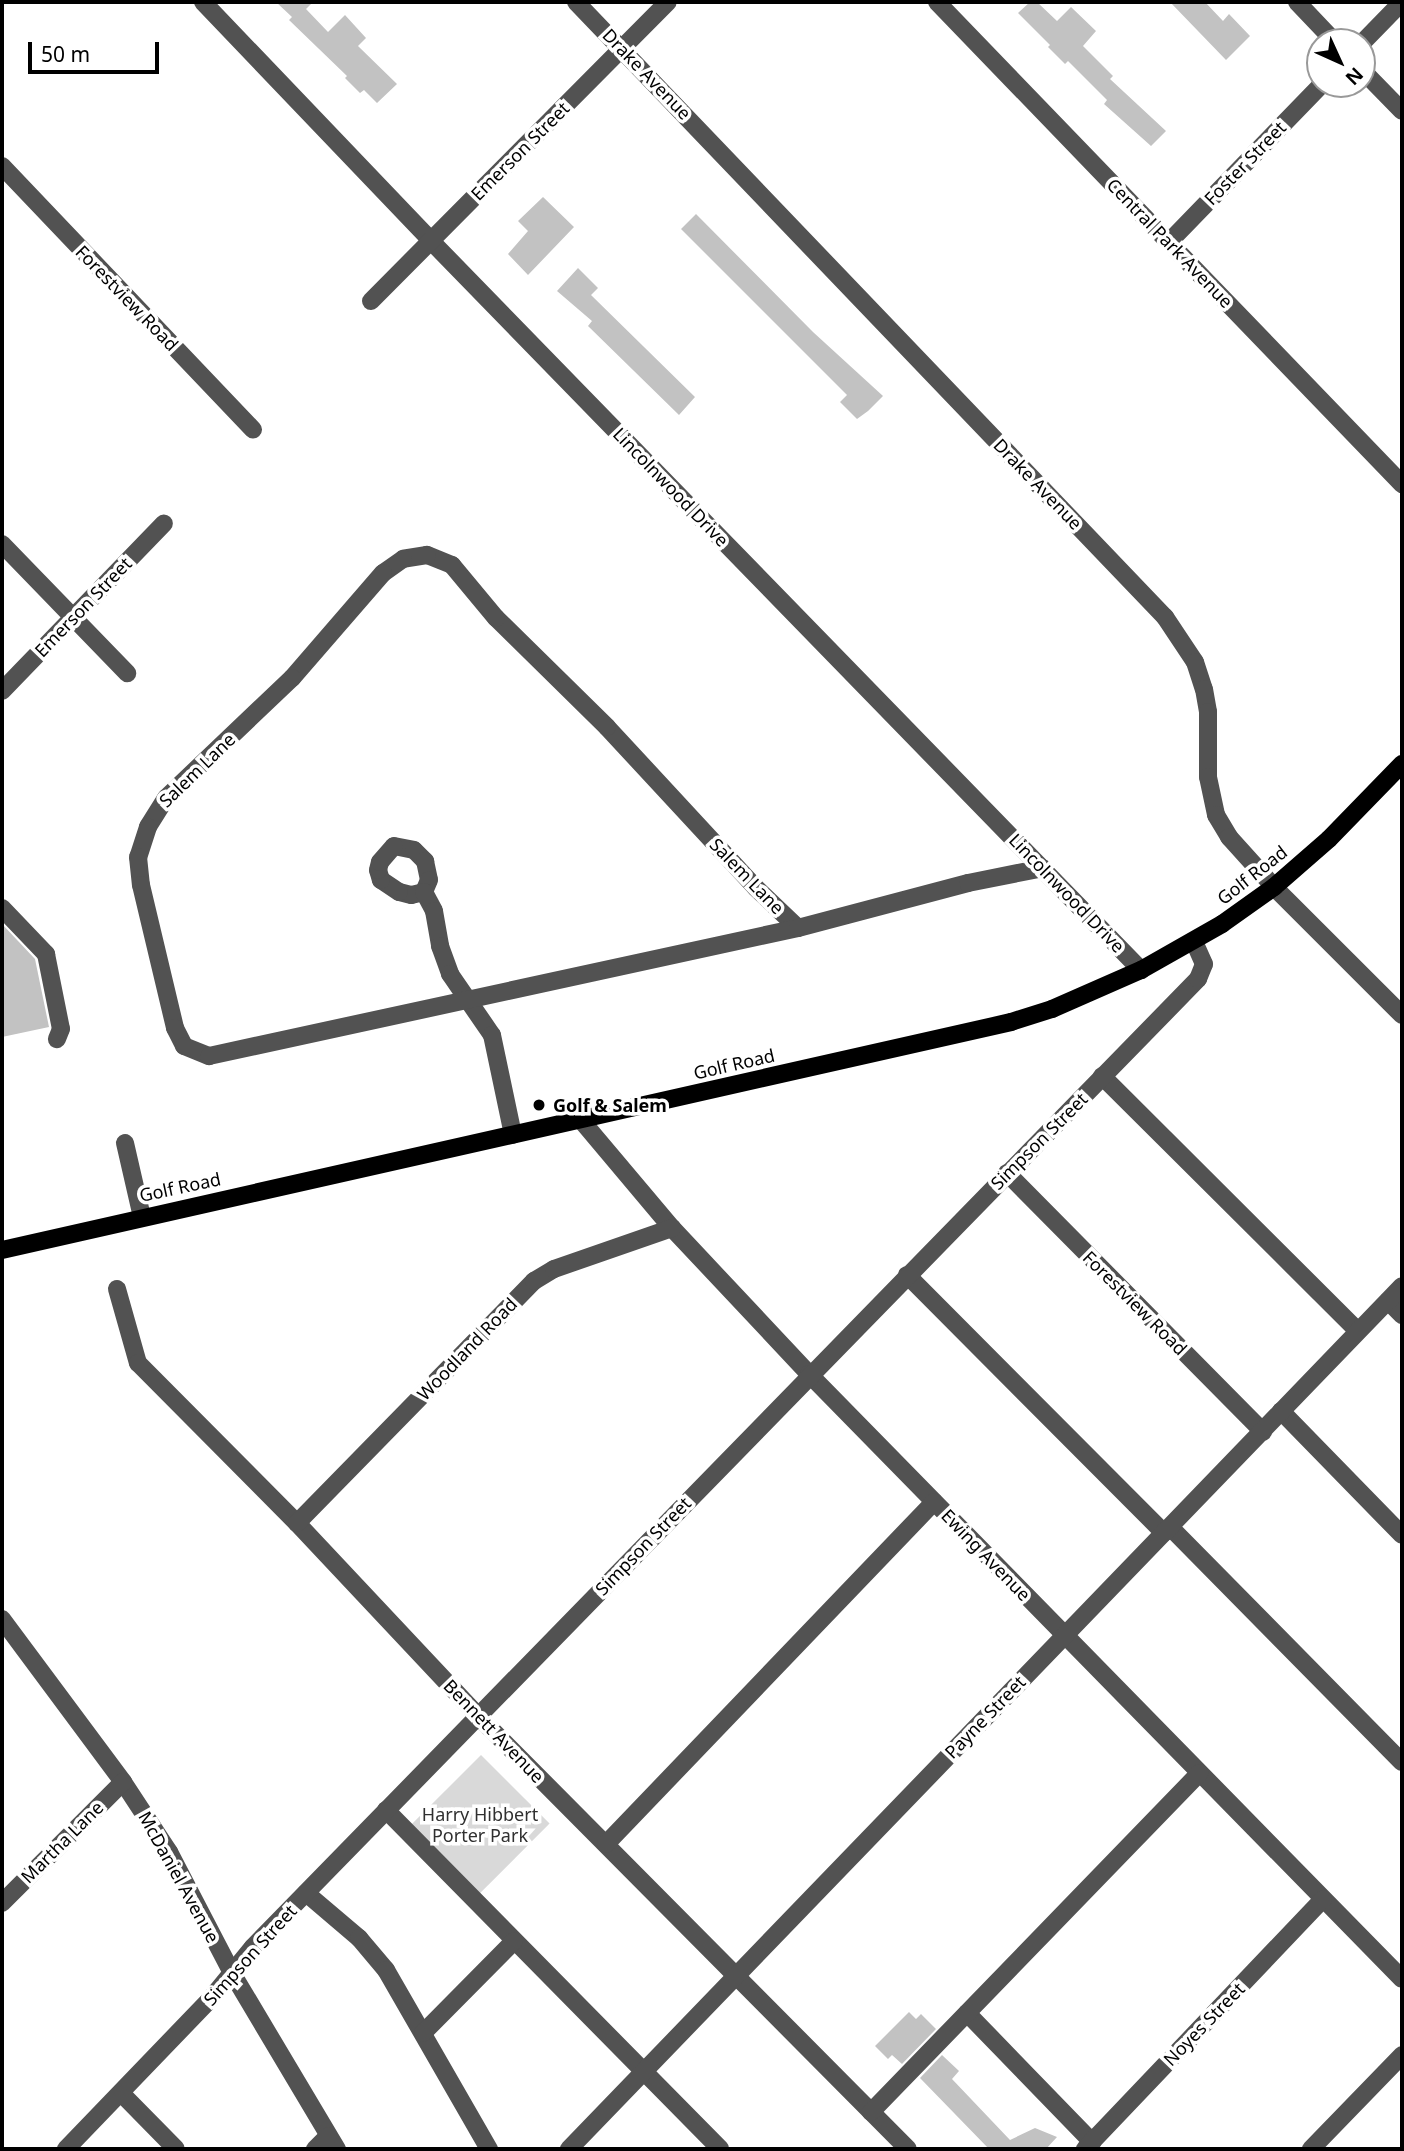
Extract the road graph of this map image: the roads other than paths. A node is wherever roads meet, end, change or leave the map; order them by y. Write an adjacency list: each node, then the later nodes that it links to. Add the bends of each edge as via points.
1 (203, 2): 14 (street, Lincolnwood Drive)
2 (576, 2): 9 (street, Drake Avenue)
3 (668, 2): 9 (street, Emerson Street)
4 (937, 2): 15 (street, Central Park Avenue)
5 (1297, 2): 7 (street)
6 (1402, 2): 8 (street)
7 (1322, 28)
8 (1376, 29)
9 (622, 48): 14 (street, Emerson Street); 26 (street, Drake Avenue, via 1165,617 1195,662 1204,689 1208,777 1216,815)
10 (1376, 84): 12 (street)
11 (1308, 98): 15 (street, Foster Street)
12 (1402, 111)
13 (2, 166): 17 (street, Forestview Road)
14 (431, 241): 16 (street, Emerson Street); 25 (street, Lincolnwood Drive)
15 (1168, 242): 18 (street, Central Park Avenue)
16 (372, 301)
17 (253, 430)
18 (1402, 484)
19 (164, 523): 21 (street, Emerson Street)
20 (2, 544): 21 (street)
21 (73, 617): 22 (street); 23 (street, Emerson Street)
22 (127, 673)
23 (2, 691)
24 (1402, 764): 26 (main road, Golf Road)
25 (1043, 868): 29 (street, Salem Lane); 31 (street, Lincolnwood Drive)
26 (1274, 887): 30 (main road, Golf Road); 33 (street, Drake Avenue)
27 (424, 892): 32 (street, via 434,911 450,974)
28 (2, 908): 34 (street, via 46,954 61,1029)
29 (799, 928): 32 (street, Salem Lane); 32 (street, Salem Lane, via 496,618 452,565 440,558 415,556 383,573 292,678 166,799 142,842 140,877 174,1028 184,1046 198,1054 222,1054)
30 (1194, 942): 31 (main road, Golf Road); 35 (street, Simpson Street, via 1204,964 1198,979)
31 (1141, 970): 36 (main road, Golf Road, via 1012,1022)
32 (467, 1001): 37 (street, via 492,1035)
33 (1402, 1015)
34 (57, 1039)
35 (1102, 1076): 39 (street, Simpson Street); 48 (street)
36 (581, 1120): 37 (main road, Golf Road); 41 (street, Ewing Avenue)
37 (513, 1135): 40 (main road, Golf Road)
38 (125, 1143): 40 (street)
39 (1007, 1174): 43 (street, Simpson Street); 51 (street, Forestview Road)
40 (142, 1217): 42 (main road, Golf Road)
41 (672, 1228): 49 (street, Ewing Avenue); 53 (street, Woodland Road, via 554,1269 534,1281)
42 (2, 1250)
43 (907, 1275): 49 (street, Simpson Street); 54 (street)
44 (1402, 1286): 46 (street, Payne Street)
45 (117, 1289): 53 (street, Bennett Avenue, via 138,1363)
46 (1388, 1301): 47 (street); 48 (street, Payne Street)
47 (1402, 1315)
48 (1359, 1331): 50 (street, Payne Street)
49 (809, 1374): 52 (street, Ewing Avenue); 58 (street, Simpson Street)
50 (1281, 1412): 51 (street, Payne Street); 55 (street)
51 (1262, 1432): 54 (street, Payne Street)
52 (934, 1502): 57 (street, Ewing Avenue); 63 (street)
53 (297, 1523): 58 (street, Bennett Avenue)
54 (1167, 1530): 57 (street, Payne Street); 59 (street)
55 (1402, 1535)
56 (2, 1619): 61 (street, McDaniel Avenue)
57 (1064, 1636): 60 (street, Ewing Avenue); 69 (street, Payne Street)
58 (478, 1716): 62 (street, Simpson Street); 63 (street, Bennett Avenue)
59 (1402, 1762)
60 (1199, 1773): 65 (street, Ewing Avenue); 71 (street)
61 (123, 1782): 66 (street, Martha Lane); 68 (street, McDaniel Avenue, via 169,1852)
62 (386, 1810): 64 (street, Simpson Street); 67 (street)
63 (606, 1844): 69 (street, Bennett Avenue)
64 (306, 1893): 68 (street, Simpson Street); 72 (street, via 375,1955)
65 (1323, 1899): 70 (street, Ewing Avenue); 78 (street, Noyes Street)
66 (2, 1903)
67 (513, 1941): 72 (street); 74 (street)
68 (232, 1973): 75 (street, Simpson Street); 77 (street, McDaniel Avenue)
69 (735, 1974): 74 (street, Payne Street); 76 (street, Bennett Avenue)
70 (1402, 1979)
71 (967, 2013): 76 (street); 78 (street)
72 (423, 2033): 82 (street)
73 (1402, 2055): 86 (street)
74 (642, 2072): 83 (street, Payne Street); 84 (street)
75 (121, 2092): 79 (street, Simpson Street); 80 (street)
76 (871, 2112): 85 (street, Bennett Avenue)
77 (332, 2142): 81 (street)
78 (1089, 2145)
79 (66, 2149)
80 (176, 2149)
81 (315, 2149)
82 (489, 2149)
83 (569, 2149)
84 (720, 2149)
85 (908, 2149)
86 (1311, 2149)

